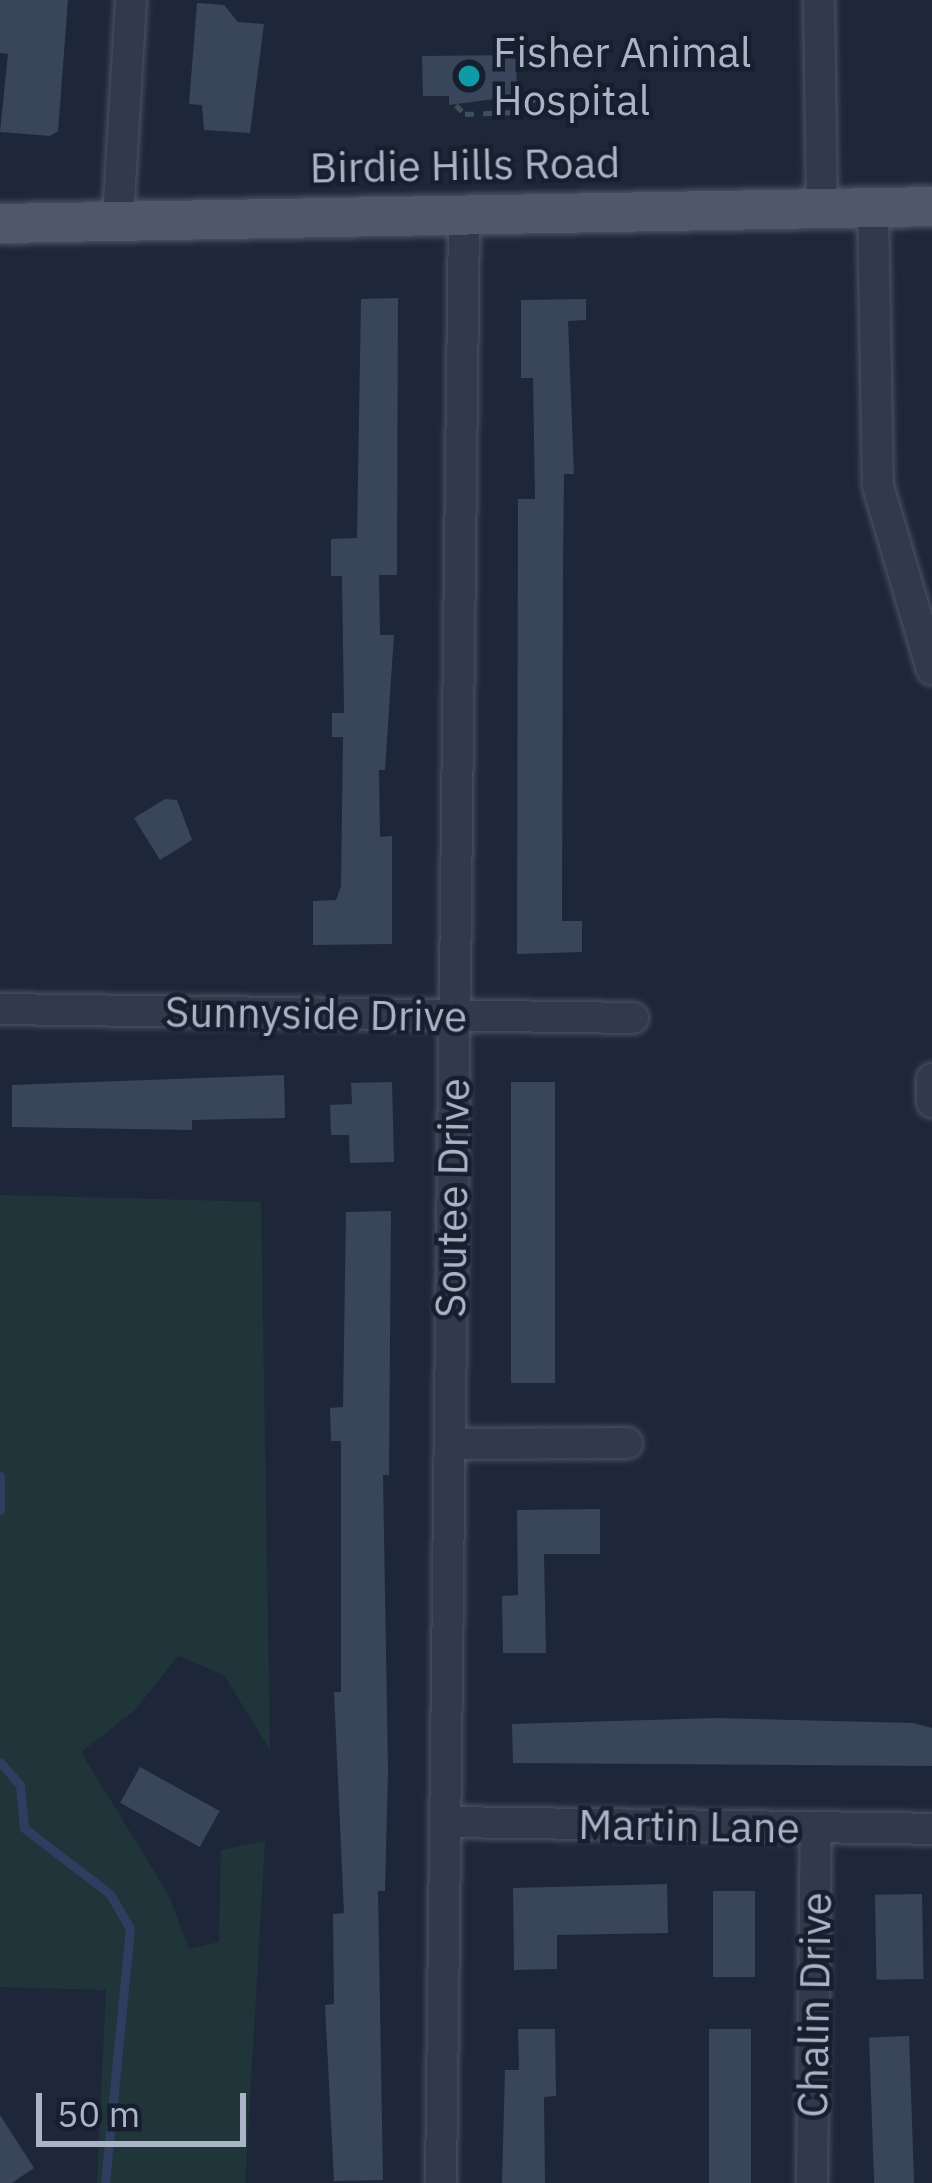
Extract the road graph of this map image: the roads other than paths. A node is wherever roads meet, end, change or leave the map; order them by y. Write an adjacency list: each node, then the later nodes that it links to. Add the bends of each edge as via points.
1 (131, 0): 7 (street)
2 (819, 0): 5 (street)
3 (932, 206): 4 (main road, Birdie Hills Road)
4 (873, 207): 5 (main road, Birdie Hills Road); 9 (street, via 878,486)
5 (822, 208): 6 (main road, Birdie Hills Road)
6 (464, 213): 7 (main road, Birdie Hills Road); 11 (street, Soutee Drive)
7 (118, 219): 8 (main road, Birdie Hills Road)
8 (0, 223)
9 (932, 669)
10 (0, 1009): 11 (street, Sunnyside Drive)
11 (454, 1018): 12 (street, Sunnyside Drive); 16 (street, Soutee Drive)
12 (633, 1018)
13 (932, 1079): 14 (street)
14 (932, 1102)
15 (627, 1443): 16 (street)
16 (449, 1444): 17 (street, Soutee Drive)
17 (446, 1822): 18 (street, Martin Lane); 20 (street, Soutee Drive)
18 (816, 1828): 19 (street, Martin Lane); 21 (street, Chalin Drive)
19 (932, 1829)
20 (441, 2183)
21 (812, 2183)

